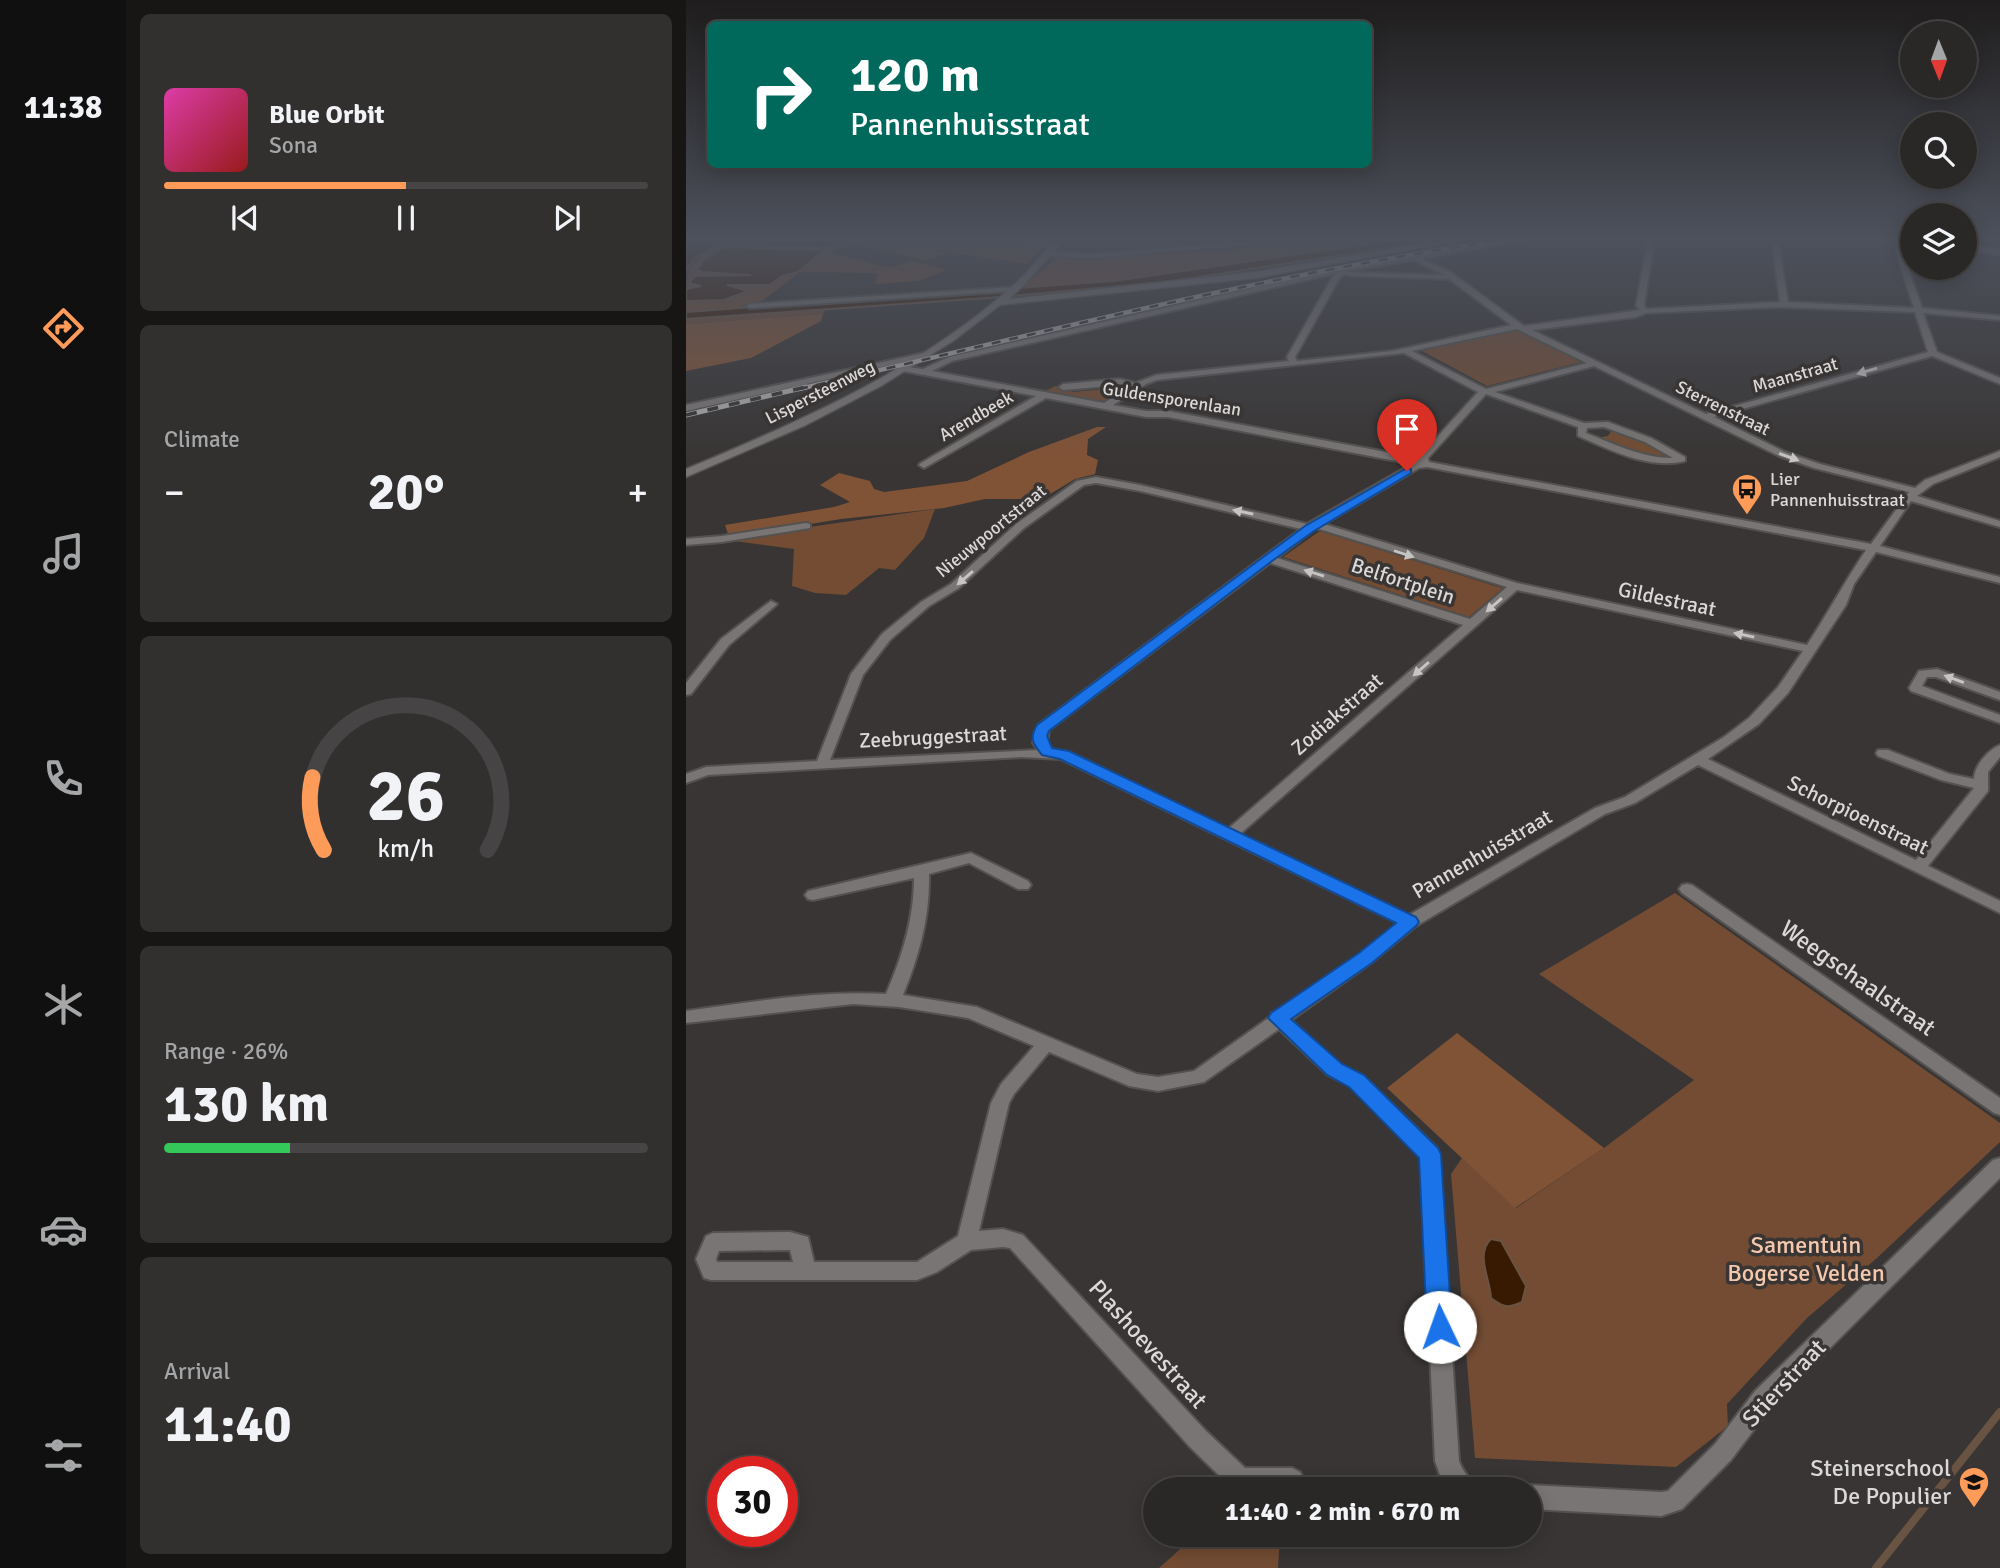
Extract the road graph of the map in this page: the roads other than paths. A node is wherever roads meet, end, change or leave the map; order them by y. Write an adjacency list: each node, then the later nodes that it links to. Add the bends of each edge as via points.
1 (981, 313): 12 (street, Lispersteenweg)
2 (1155, 313): 16 (street, via 950,359)
3 (1315, 313): 13 (street, via 1291,358)
4 (1502, 313): 9 (street, Sterrenstraat)
5 (1641, 313): 9 (street)
6 (1919, 313): 11 (street)
7 (1956, 313): 8 (street)
8 (2000, 318)
9 (1522, 327): 10 (street); 14 (street, Sterrenstraat)
10 (1406, 351): 13 (street); 20 (street)
11 (1933, 354): 17 (street); 24 (street, Maanstraat, one-way to 24)
12 (924, 355): 15 (street, Lispersteenweg); 23 (street)
13 (1295, 363): 18 (street, via 1156,378)
14 (1595, 363): 20 (street); 24 (street, Sterrenstraat)
15 (902, 368): 16 (street, Guldensporenlaan); 29 (street, Lispersteenweg, via 780,433)
16 (924, 372): 21 (street, Guldensporenlaan)
17 (2000, 382)
18 (1136, 386): 19 (street, via 1120,382); 22 (street)
19 (1063, 387)
20 (1483, 391): 25 (street); 27 (street)
21 (1044, 395): 22 (street, Guldensporenlaan); 28 (street, Arendbeek)
22 (1106, 407): 27 (street, Guldensporenlaan, via 1168,414)
23 (686, 408)
24 (1705, 417): 30 (street, Sterrenstraat, one-way to 30, via 1782,454)
25 (1583, 426): 25 (street, via 1581,434 1624,451 1673,463 1682,459 1605,424)
26 (2000, 454): 30 (street, Pannenhuisstraat, via 1929,482)
27 (1419, 462): 33 (street); 35 (street, Guldensporenlaan)
28 (924, 465)
29 (686, 473)
30 (1912, 494): 31 (street, Sterrenstraat); 35 (street, Pannenhuisstraat)
31 (2000, 524)
32 (806, 526): 34 (street)
33 (1313, 527): 36 (street); 38 (street, Belfortplein, one-way to 38); 49 (street, Nieuwpoortstraat, one-way to 49, via 1140,488 1096,480 1081,483 1020,526 955,586 926,604 878,646 857,674)
34 (686, 542)
35 (1874, 548): 37 (street, Guldensporenlaan); 41 (street, Pannenhuisstraat)
36 (1268, 558): 40 (street, Belfortplein, one-way to 36); 46 (street, via 1043,728 1040,743)
37 (2000, 580)
38 (1515, 586): 40 (street, Belfortplein, one-way to 40); 41 (street, Gildestraat, one-way to 38)
39 (771, 604): 42 (street, via 725,642)
40 (1472, 624): 54 (street, Zodiakstraat, one-way to 54)
41 (1810, 649): 48 (street, Pannenhuisstraat, via 1783,690 1754,720)
42 (686, 691)
43 (2000, 696): 44 (street, one-way to 44, via 1937,673 1923,674 1915,688)
44 (2000, 719)
45 (2000, 749): 53 (street, via 1981,771)
46 (1047, 752): 49 (street, Zeebruggestraat); 54 (street, via 1064,755)
47 (1883, 753): 53 (street)
48 (1697, 759): 55 (street, Schorpioenstraat); 61 (street, Pannenhuisstraat)
49 (822, 764): 51 (street, Zeebruggestraat)
50 (686, 769): 51 (street, Zeebruggestraat)
51 (706, 771): 52 (street, Zeebruggestraat)
52 (686, 779)
53 (1981, 785): 55 (street, via 1981,791)
54 (1230, 835): 61 (street)
55 (1918, 868): 60 (street, Schorpioenstraat)
56 (920, 871): 57 (street, via 971,858); 59 (street); 62 (street, via 922,899 913,950)
57 (1023, 885)
58 (1687, 889): 66 (street, Weegschaalstraat)
59 (813, 895)
60 (2000, 908)
61 (1410, 922): 64 (street, Pannenhuisstraat)
62 (892, 1001): 63 (street, Pannenhuisstraat, via 822,1000); 65 (street, Pannenhuisstraat, via 971,1012)
63 (686, 1017)
64 (1278, 1018): 65 (street, Pannenhuisstraat, via 1198,1077 1181,1082 1135,1081); 71 (street, via 1334,1070 1357,1081 1430,1154)
65 (1046, 1044): 68 (street, via 1000,1103)
66 (2000, 1108)
67 (2000, 1166): 72 (street, Stierstraat, via 1763,1399 1723,1452 1674,1501)
68 (967, 1241): 69 (street, Plashoevestraat, via 917,1271); 70 (street, Plashoevestraat, via 1016,1241)
69 (805, 1272)
70 (1237, 1477)
71 (1450, 1477)
72 (1542, 1498)

